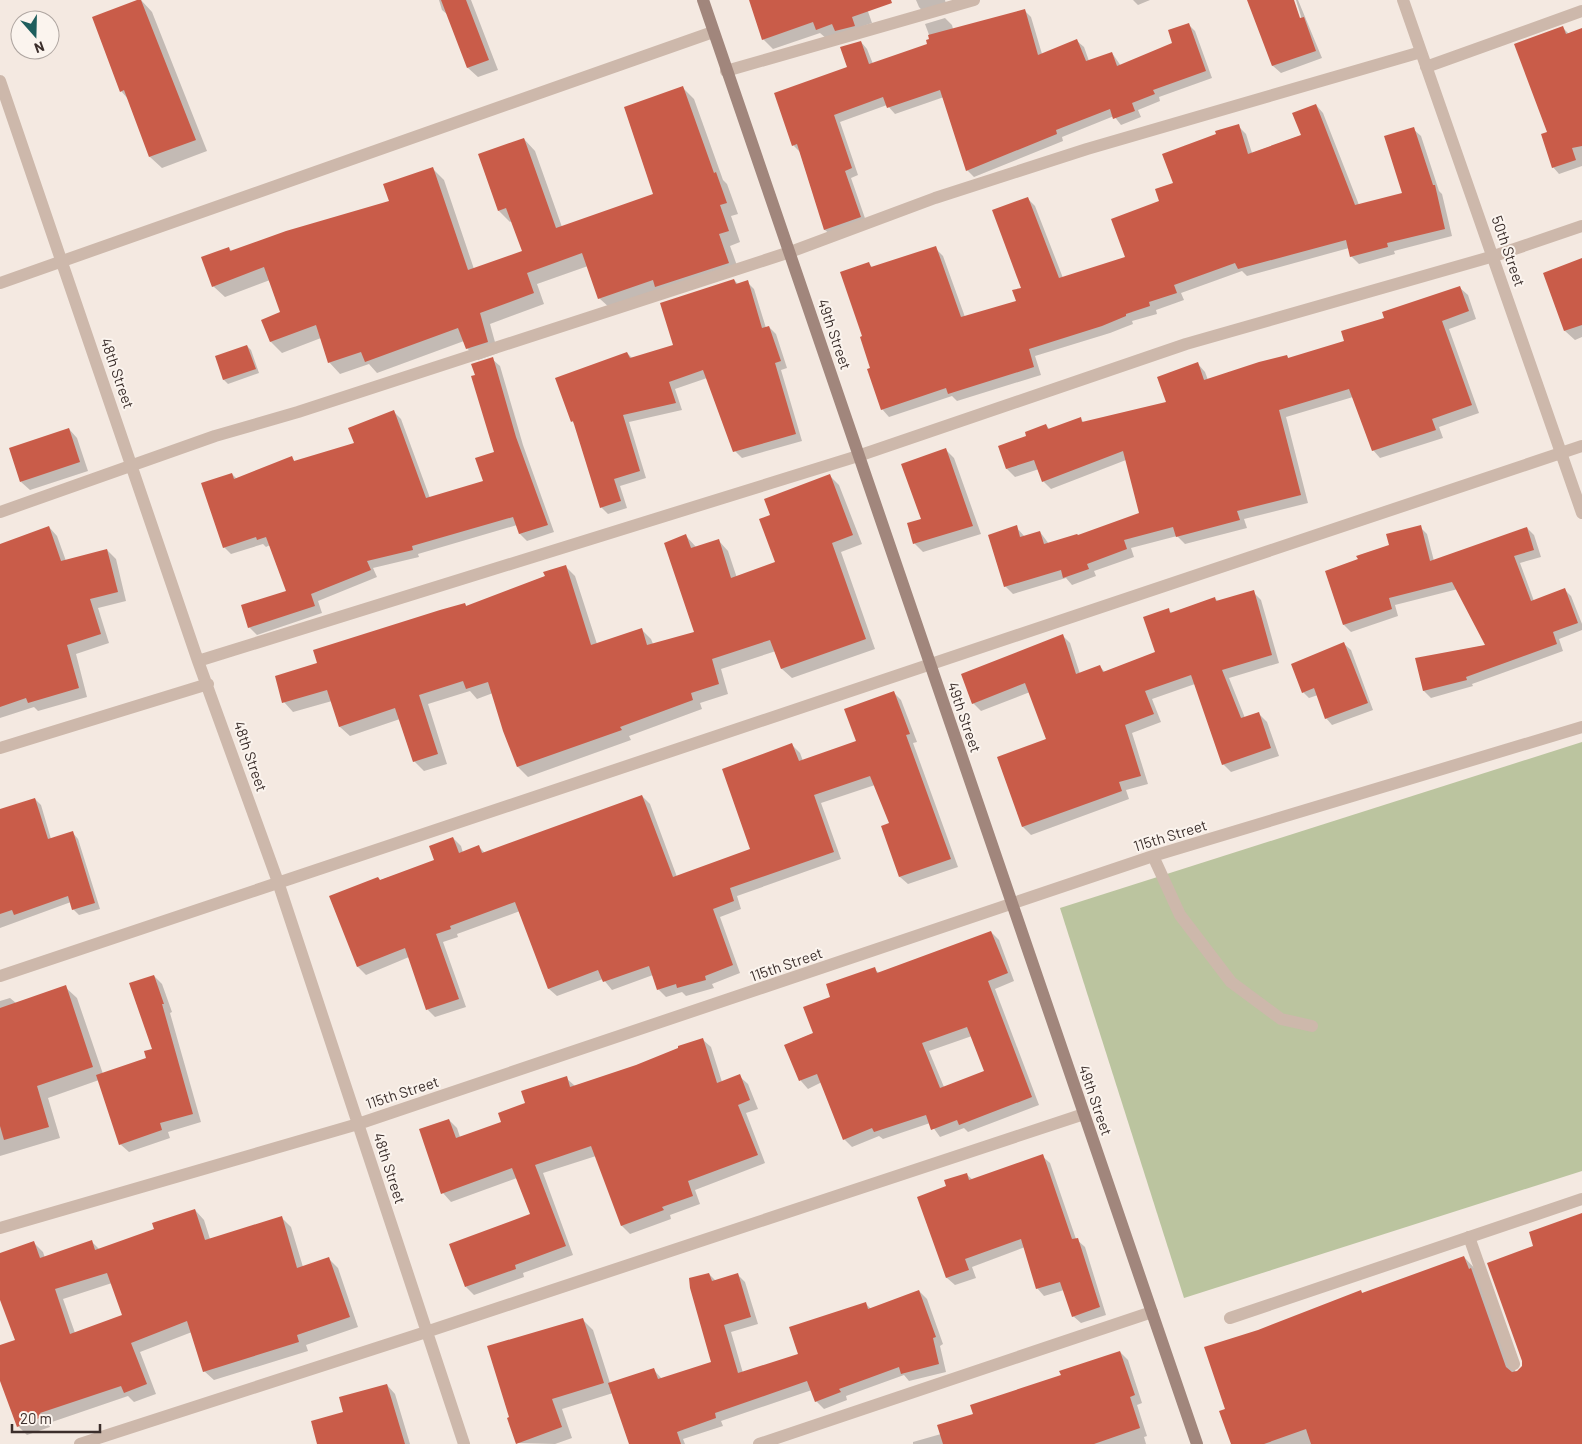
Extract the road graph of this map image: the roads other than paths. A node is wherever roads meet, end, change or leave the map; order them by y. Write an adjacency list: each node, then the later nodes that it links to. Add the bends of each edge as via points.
1 (703, 0): 5 (main road, 49th Street)
2 (974, 0): 8 (street)
3 (1403, 0): 6 (street, 50th Street)
4 (1582, 11): 7 (street)
5 (713, 32): 8 (main road, 49th Street); 13 (street)
6 (1421, 52): 7 (street, 50th Street); 11 (street, via 1087,149 935,198)
7 (1426, 67): 12 (street, 50th Street)
8 (726, 71): 11 (main road, 49th Street)
9 (0, 81): 13 (street, 48th Street)
10 (1582, 226): 12 (street)
11 (790, 252): 17 (main road, 49th Street); 18 (street, via 317,406 215,436)
12 (1494, 256): 16 (street, 50th Street); 17 (street, via 1186,344)
13 (62, 262): 14 (street); 18 (street, 48th Street)
14 (0, 283)
15 (1582, 446): 16 (street)
16 (1562, 452): 20 (street, 50th Street); 22 (street)
17 (858, 456): 21 (street); 22 (main road, 49th Street)
18 (133, 466): 19 (street); 21 (street, 48th Street)
19 (0, 512)
20 (1582, 513)
21 (198, 661): 23 (street, 48th Street)
22 (930, 666): 27 (street); 28 (main road, 49th Street)
23 (208, 684): 25 (street); 27 (street, 48th Street)
24 (1582, 727): 26 (street, 115th Street)
25 (0, 748)
26 (1153, 856): 28 (street, 115th Street); 30 (street, via 1180,915 1230,982 1281,1019)
27 (278, 882): 29 (street); 32 (street, 48th Street)
28 (1014, 905): 31 (main road, 49th Street); 32 (street, 115th Street)
29 (0, 976)
30 (1312, 1026)
31 (1084, 1114): 36 (main road, 49th Street); 38 (street)
32 (358, 1124): 34 (street, 115th Street); 38 (street, 48th Street)
33 (1582, 1199): 35 (street)
34 (0, 1228)
35 (1469, 1237): 37 (street); 39 (street)
36 (1152, 1312): 42 (street); 43 (main road, 49th Street)
37 (1230, 1318)
38 (426, 1332): 40 (street); 41 (street, 48th Street)
39 (1514, 1364)
40 (80, 1444)
41 (464, 1444)
42 (759, 1444)
43 (1197, 1444)

